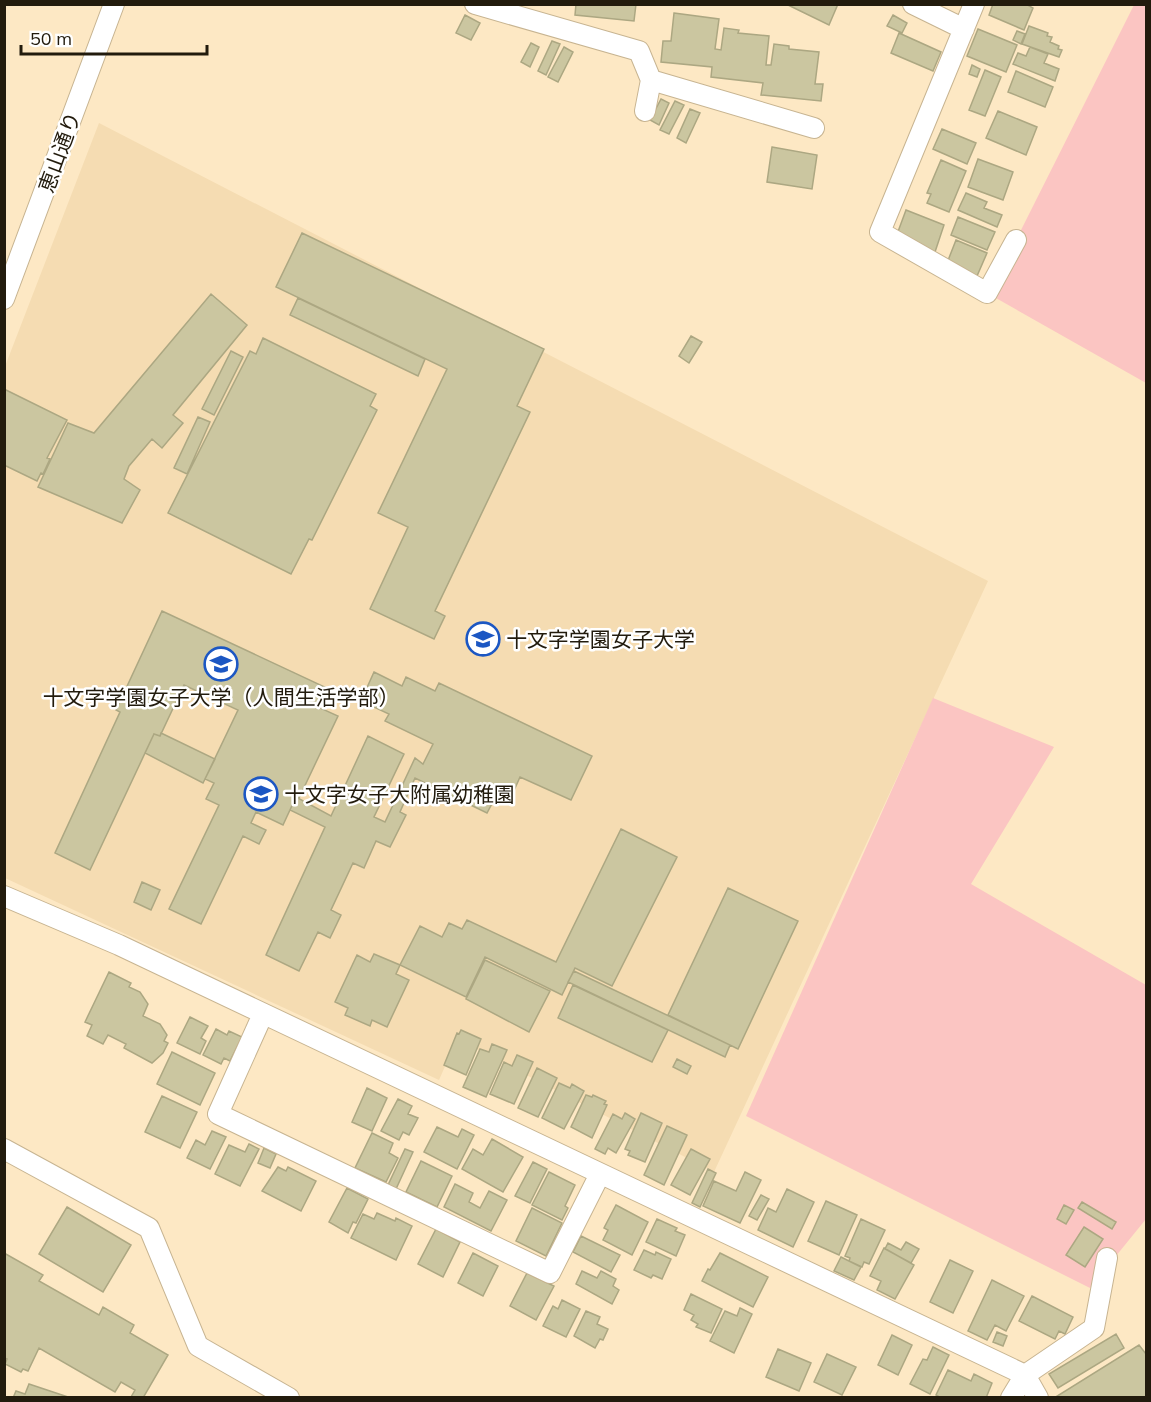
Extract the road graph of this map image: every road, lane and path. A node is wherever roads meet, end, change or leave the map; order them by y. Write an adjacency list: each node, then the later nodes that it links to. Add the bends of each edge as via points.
1 (114, 4): 10 (street, 恵山通り)
2 (475, 4): 6 (street, via 639,51)
3 (914, 4): 5 (street)
4 (974, 4): 5 (street)
5 (964, 29): 9 (street, via 880,232 987,293)
6 (651, 80): 7 (street); 8 (street)
7 (645, 111)
8 (814, 128)
9 (1016, 240)
10 (4, 298)
11 (4, 896): 12 (street, via 119,945)
12 (263, 1014): 14 (street); 14 (street, via 218,1114 550,1273)
13 (4, 1149): 17 (street, via 149,1228 198,1346)
14 (600, 1174): 16 (street)
15 (1107, 1258): 16 (street, via 1094,1328)
16 (1025, 1375): 18 (street); 19 (street)
17 (289, 1398)
18 (1011, 1398)
19 (1038, 1398)

